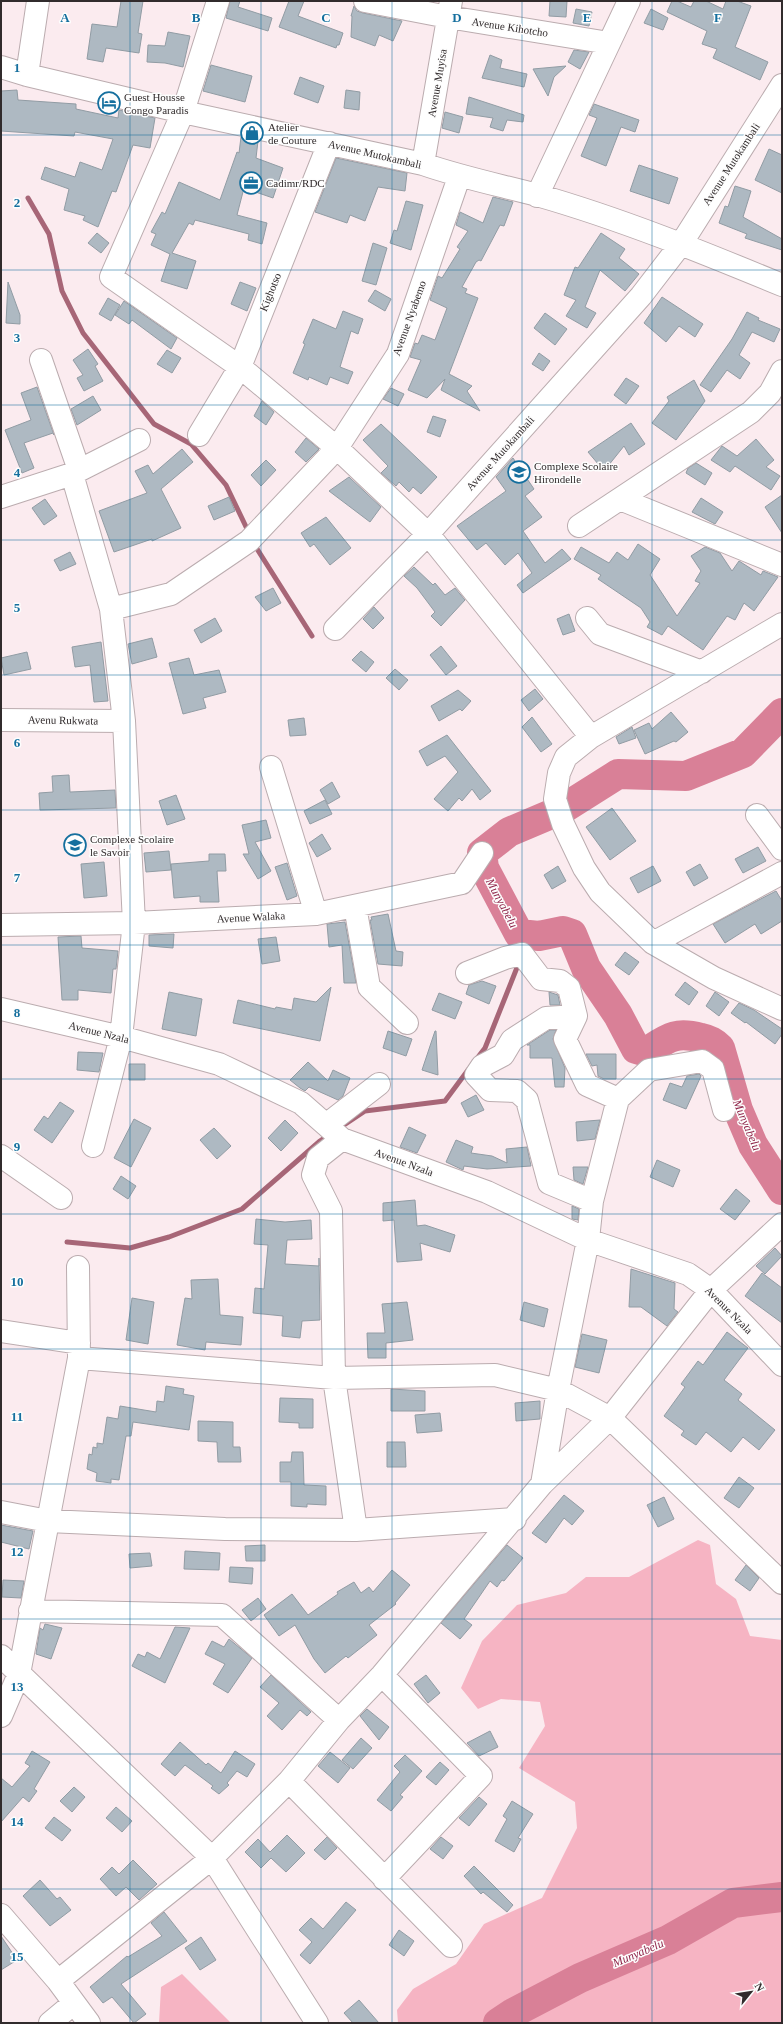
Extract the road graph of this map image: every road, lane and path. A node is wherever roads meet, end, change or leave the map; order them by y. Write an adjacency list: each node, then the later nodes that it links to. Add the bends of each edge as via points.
1 (38, 1): 8 (street)
2 (218, 1): 10 (street)
3 (365, 1): 5 (street, Avenue Kihotcho)
4 (629, 1): 6 (street)
5 (450, 9): 6 (street, Avenue Kihotcho); 12 (street, Avenue Muyisa)
6 (609, 43): 14 (street)
7 (1, 67): 8 (street, Avenue Mutokambali)
8 (27, 75): 10 (street, Avenue Mutokambali)
9 (782, 85): 15 (street, Avenue Mutokambali)
10 (183, 112): 11 (street, Avenue Mutokambali); 18 (street, via 111,277)
11 (329, 143): 12 (street, Avenue Mutokambali); 18 (street, Kighotso)
12 (423, 164): 13 (street, Avenue Mutokambali)
13 (459, 177): 14 (street, Avenue Mutokambali); 22 (street, Avenue Nyabemo, via 398,354)
14 (537, 196): 15 (street, Avenue Mutokambali)
15 (681, 244): 16 (street); 27 (street, Avenue Mutokambali, via 641,296)
16 (782, 285)
17 (41, 360): 23 (street)
18 (240, 367): 20 (street, Kighotso); 22 (street)
19 (782, 371): 25 (street, via 770,393 751,412)
20 (200, 435)
21 (139, 440): 23 (street)
22 (337, 448): 27 (street); 29 (street, Avenue Nyabemo, via 255,536 170,594)
23 (75, 472): 24 (street); 29 (street)
24 (1, 497)
25 (620, 499): 26 (street); 28 (street)
26 (579, 526)
27 (428, 534): 32 (street, Avenue Mutokambali); 36 (street)
28 (782, 565)
29 (111, 609): 35 (street)
30 (587, 618): 33 (street, via 600,634)
31 (782, 624): 33 (street)
32 (334, 629)
33 (702, 672): 36 (street)
34 (1, 720): 35 (street, Avenu Rukwata)
35 (124, 721): 44 (street)
36 (591, 737): 46 (street, via 566,757 559,773 556,799 563,824 584,868 600,892)
37 (271, 767): 43 (street)
38 (757, 814): 39 (street)
39 (782, 849)
40 (482, 853): 42 (street, Avenue Walaka, via 462,883)
41 (782, 873): 46 (street)
42 (355, 906): 43 (street, Avenue Walaka); 51 (street, via 369,987)
43 (316, 914): 44 (street, Avenue Walaka)
44 (134, 922): 45 (street, Avenue Walaka); 52 (street)
45 (1, 925)
46 (653, 944): 49 (street, via 714,978)
47 (467, 973): 50 (street, via 522,954 541,979 560,981 569,988)
48 (1, 1009): 52 (street, Avenue Nzala)
49 (782, 1009)
50 (576, 1016): 54 (street, via 565,1039 587,1085); 60 (street, via 546,1018 512,1040 503,1055 482,1066 476,1075 490,1090 517,1091 527,1100 549,1184)
51 (407, 1023)
52 (121, 1037): 56 (street, Avenue Nzala, via 220,1064 300,1103); 57 (street)
53 (379, 1084): 56 (street)
54 (618, 1099): 55 (street, via 649,1070 702,1061 713,1069); 60 (street)
55 (724, 1110)
56 (334, 1132): 62 (street, Avenue Nzala, via 487,1192); 68 (street, via 318,1158 313,1175 331,1211)
57 (93, 1146)
58 (1, 1156): 59 (street)
59 (61, 1198)
60 (592, 1201): 62 (street)
61 (782, 1224): 64 (street)
62 (588, 1240): 64 (street, Avenue Nzala, via 688,1274); 69 (street)
63 (78, 1267): 66 (street)
64 (711, 1290): 67 (street, Avenue Nzala); 70 (street)
65 (1, 1331): 66 (street)
66 (79, 1350): 68 (street); 74 (street)
67 (782, 1365)
68 (334, 1378): 69 (street, via 495,1376); 75 (street)
69 (558, 1390): 70 (street); 71 (street)
70 (610, 1418): 71 (street); 76 (street)
71 (542, 1484): 73 (street)
72 (1, 1512): 74 (street)
73 (515, 1519): 75 (street); 80 (street)
74 (48, 1521): 75 (street, via 226,1529); 77 (street)
75 (356, 1530)
76 (782, 1584)
77 (30, 1611): 79 (street); 82 (street, via 222,1615)
78 (1, 1656): 79 (street)
79 (19, 1674): 81 (street); 84 (street)
80 (382, 1675): 82 (street); 85 (street, via 481,1776)
81 (1, 1716)
82 (339, 1720): 83 (street)
83 (289, 1781): 84 (street); 85 (street)
84 (212, 1858): 88 (street); 92 (street)
85 (384, 1879): 87 (street)
86 (1, 1915): 88 (street)
87 (451, 1946)
88 (58, 1981): 89 (street)
89 (74, 2003): 90 (street); 91 (street)
90 (50, 2023)
91 (89, 2023)
92 (317, 2023)

